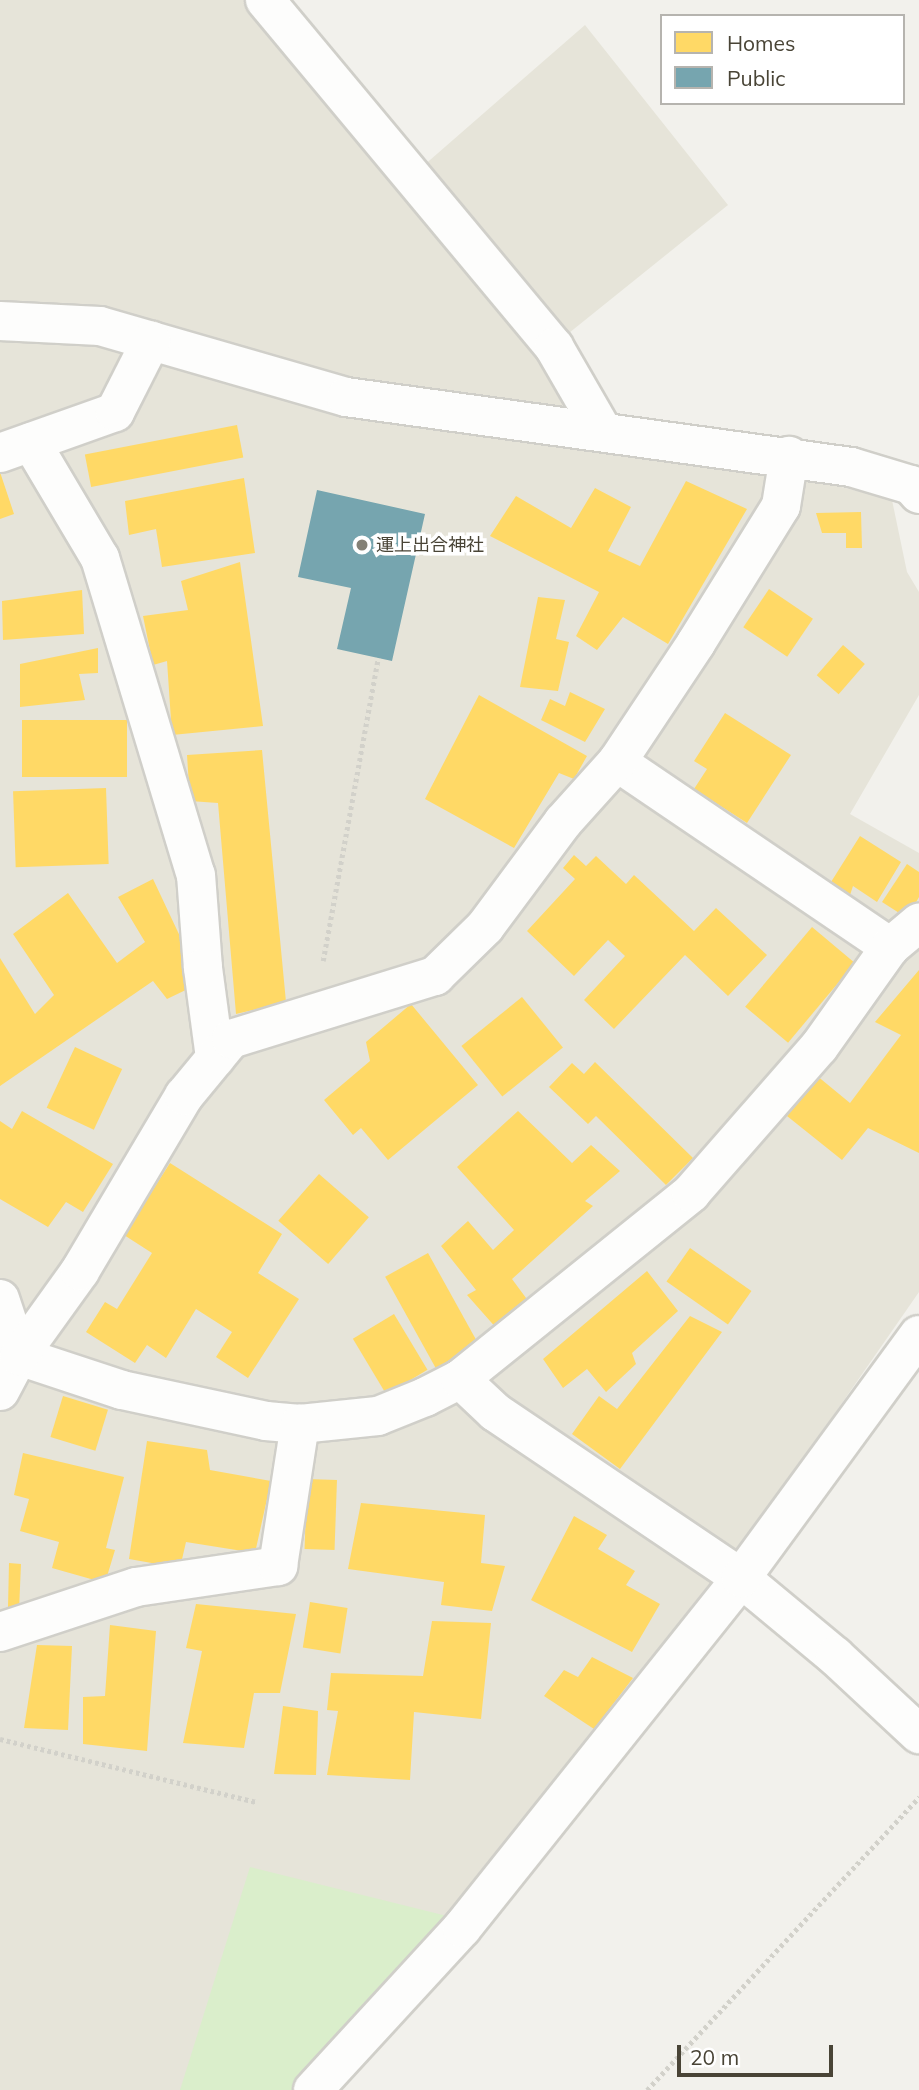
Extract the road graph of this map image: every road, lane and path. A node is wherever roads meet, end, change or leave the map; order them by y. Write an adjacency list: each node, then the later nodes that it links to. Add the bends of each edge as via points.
1 (265, 0): 4 (street, via 554,348)
2 (0, 321): 3 (street, via 100,327)
3 (151, 341): 4 (street, via 346,397); 5 (street, via 115,412)
4 (602, 430): 6 (street)
5 (15, 447): 13 (street, via 100,558 196,874)
6 (789, 456): 7 (street, via 851,467 911,485); 9 (street, via 781,506)
7 (919, 494)
8 (378, 658): 12 (path)
9 (617, 762): 11 (street); 12 (street, via 563,822 485,927 435,976)
10 (919, 923): 11 (street)
11 (890, 947): 17 (street, via 819,1048 691,1193)
12 (314, 1013): 13 (street, via 231,1039)
13 (215, 1058): 16 (street, via 184,1096 80,1271)
14 (0, 1299): 16 (street)
15 (919, 1335): 20 (street)
16 (10, 1357): 18 (street); 19 (street, via 122,1390)
17 (460, 1379): 19 (street, via 378,1416); 20 (street, via 495,1412)
18 (0, 1391)
19 (300, 1424): 21 (street, via 278,1566 136,1587)
20 (741, 1578): 22 (street); 26 (street, via 461,1928)
21 (0, 1632)
22 (919, 1734)
23 (0, 1739): 25 (path)
24 (919, 1797): 27 (path)
25 (256, 1802)
26 (313, 2090)
27 (647, 2090)

